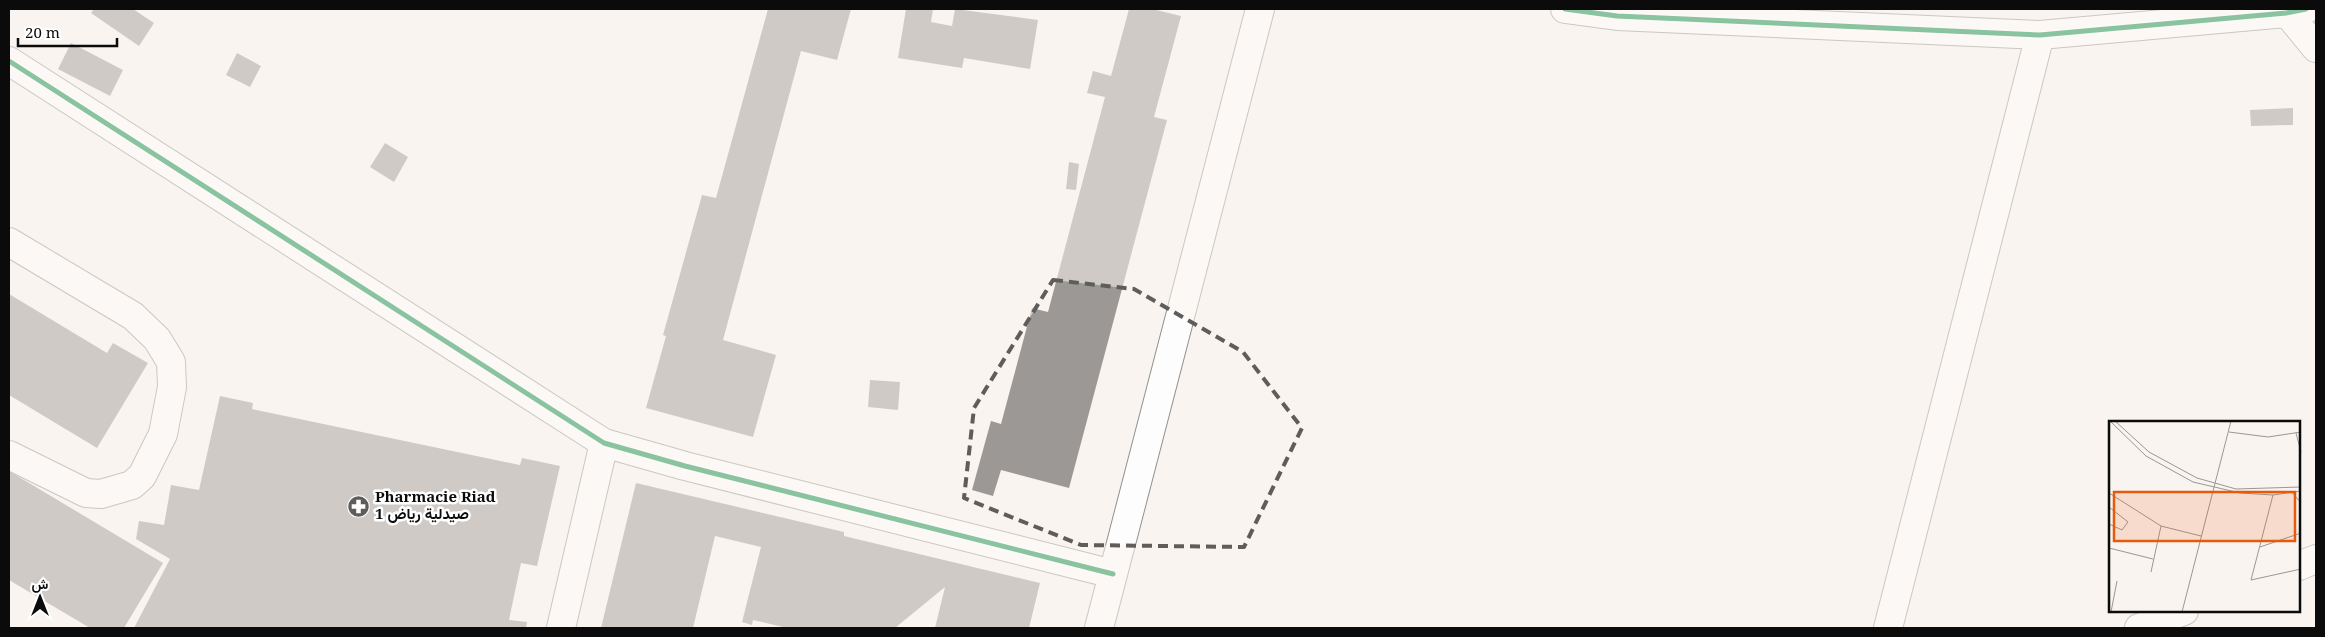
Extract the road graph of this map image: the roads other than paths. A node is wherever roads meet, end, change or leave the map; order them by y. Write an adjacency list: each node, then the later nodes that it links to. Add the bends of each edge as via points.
1 (1260, 9): 12 (street)
2 (1565, 9): 4 (street, via 1617,16)
3 (2291, 10): 4 (street); 5 (street)
4 (2040, 35): 16 (street)
5 (2316, 48)
6 (9, 61): 8 (street)
7 (9, 242): 9 (street, via 134,316 157,339 171,362 172,387 163,434 142,476 132,485 101,494 86,493)
8 (604, 444): 12 (street); 14 (street)
9 (9, 455)
10 (2316, 559): 11 (street)
11 (2300, 566)
12 (1113, 574): 15 (street)
13 (2181, 612): 17 (street)
14 (561, 628)
15 (1099, 628)
16 (1888, 628)
17 (2139, 628)

